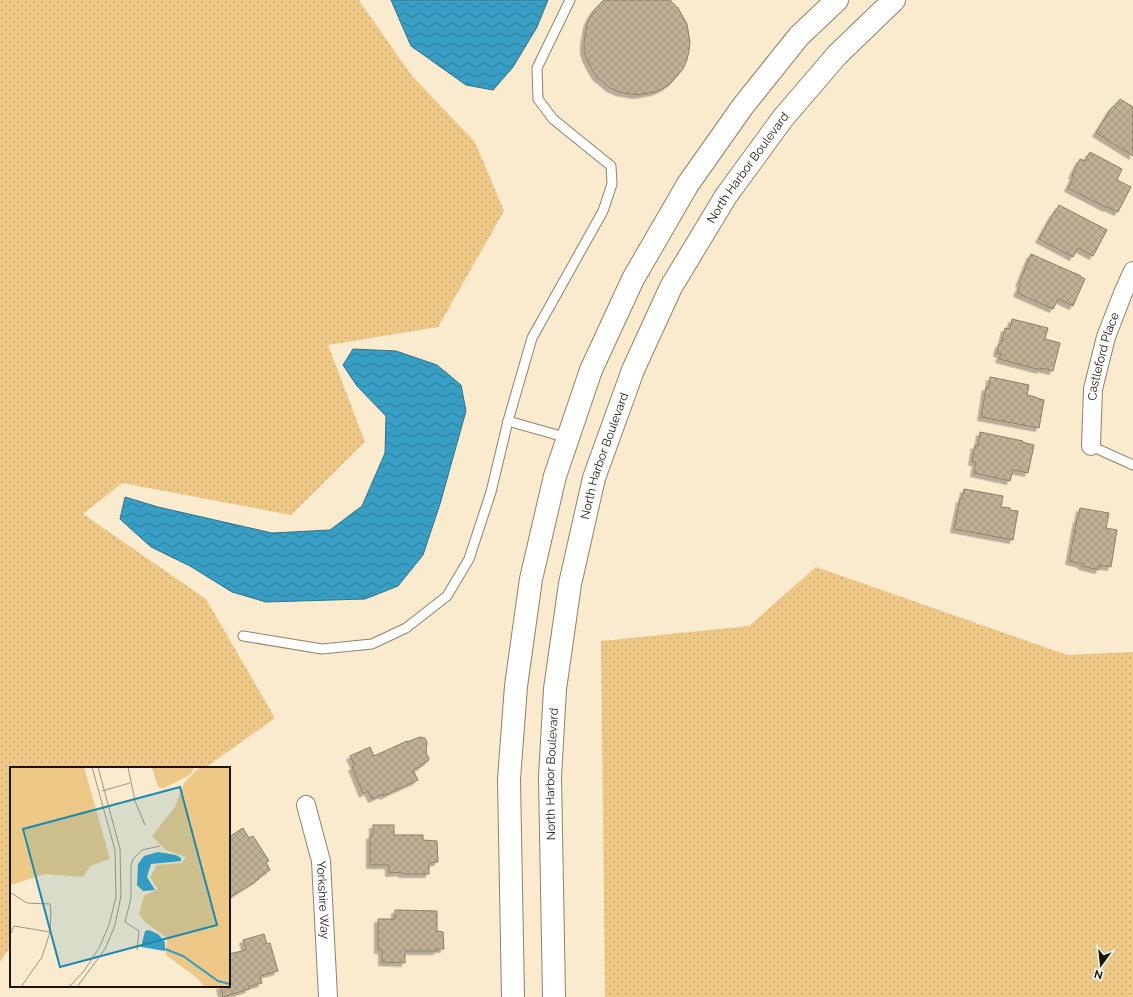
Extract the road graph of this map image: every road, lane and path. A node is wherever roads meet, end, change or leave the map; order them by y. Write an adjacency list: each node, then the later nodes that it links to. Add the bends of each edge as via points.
1 (570, 0): 5 (lane, via 537,68 538,99 553,119 611,166 612,184 603,211 532,338)
2 (837, 0): 6 (main road, via 800,36 743,106 688,184 633,279 592,370)
3 (894, 0): 13 (main road, North Harbor Boulevard, via 837,55 783,118 726,196 671,287 634,370 594,478 570,584 555,689 550,777)
4 (1133, 271): 7 (street, Castleford Place, via 1106,337 1093,389)
5 (508, 421): 6 (lane); 9 (lane, via 491,492 469,559 447,596 406,628 372,644 322,649)
6 (568, 438): 12 (main road, via 555,476 531,579 516,686 509,779)
7 (1091, 446): 8 (lane)
8 (1133, 465)
9 (242, 636)
10 (306, 806): 11 (street, Yorkshire Way, via 321,861)
11 (328, 997)
12 (514, 997)
13 (554, 997)

